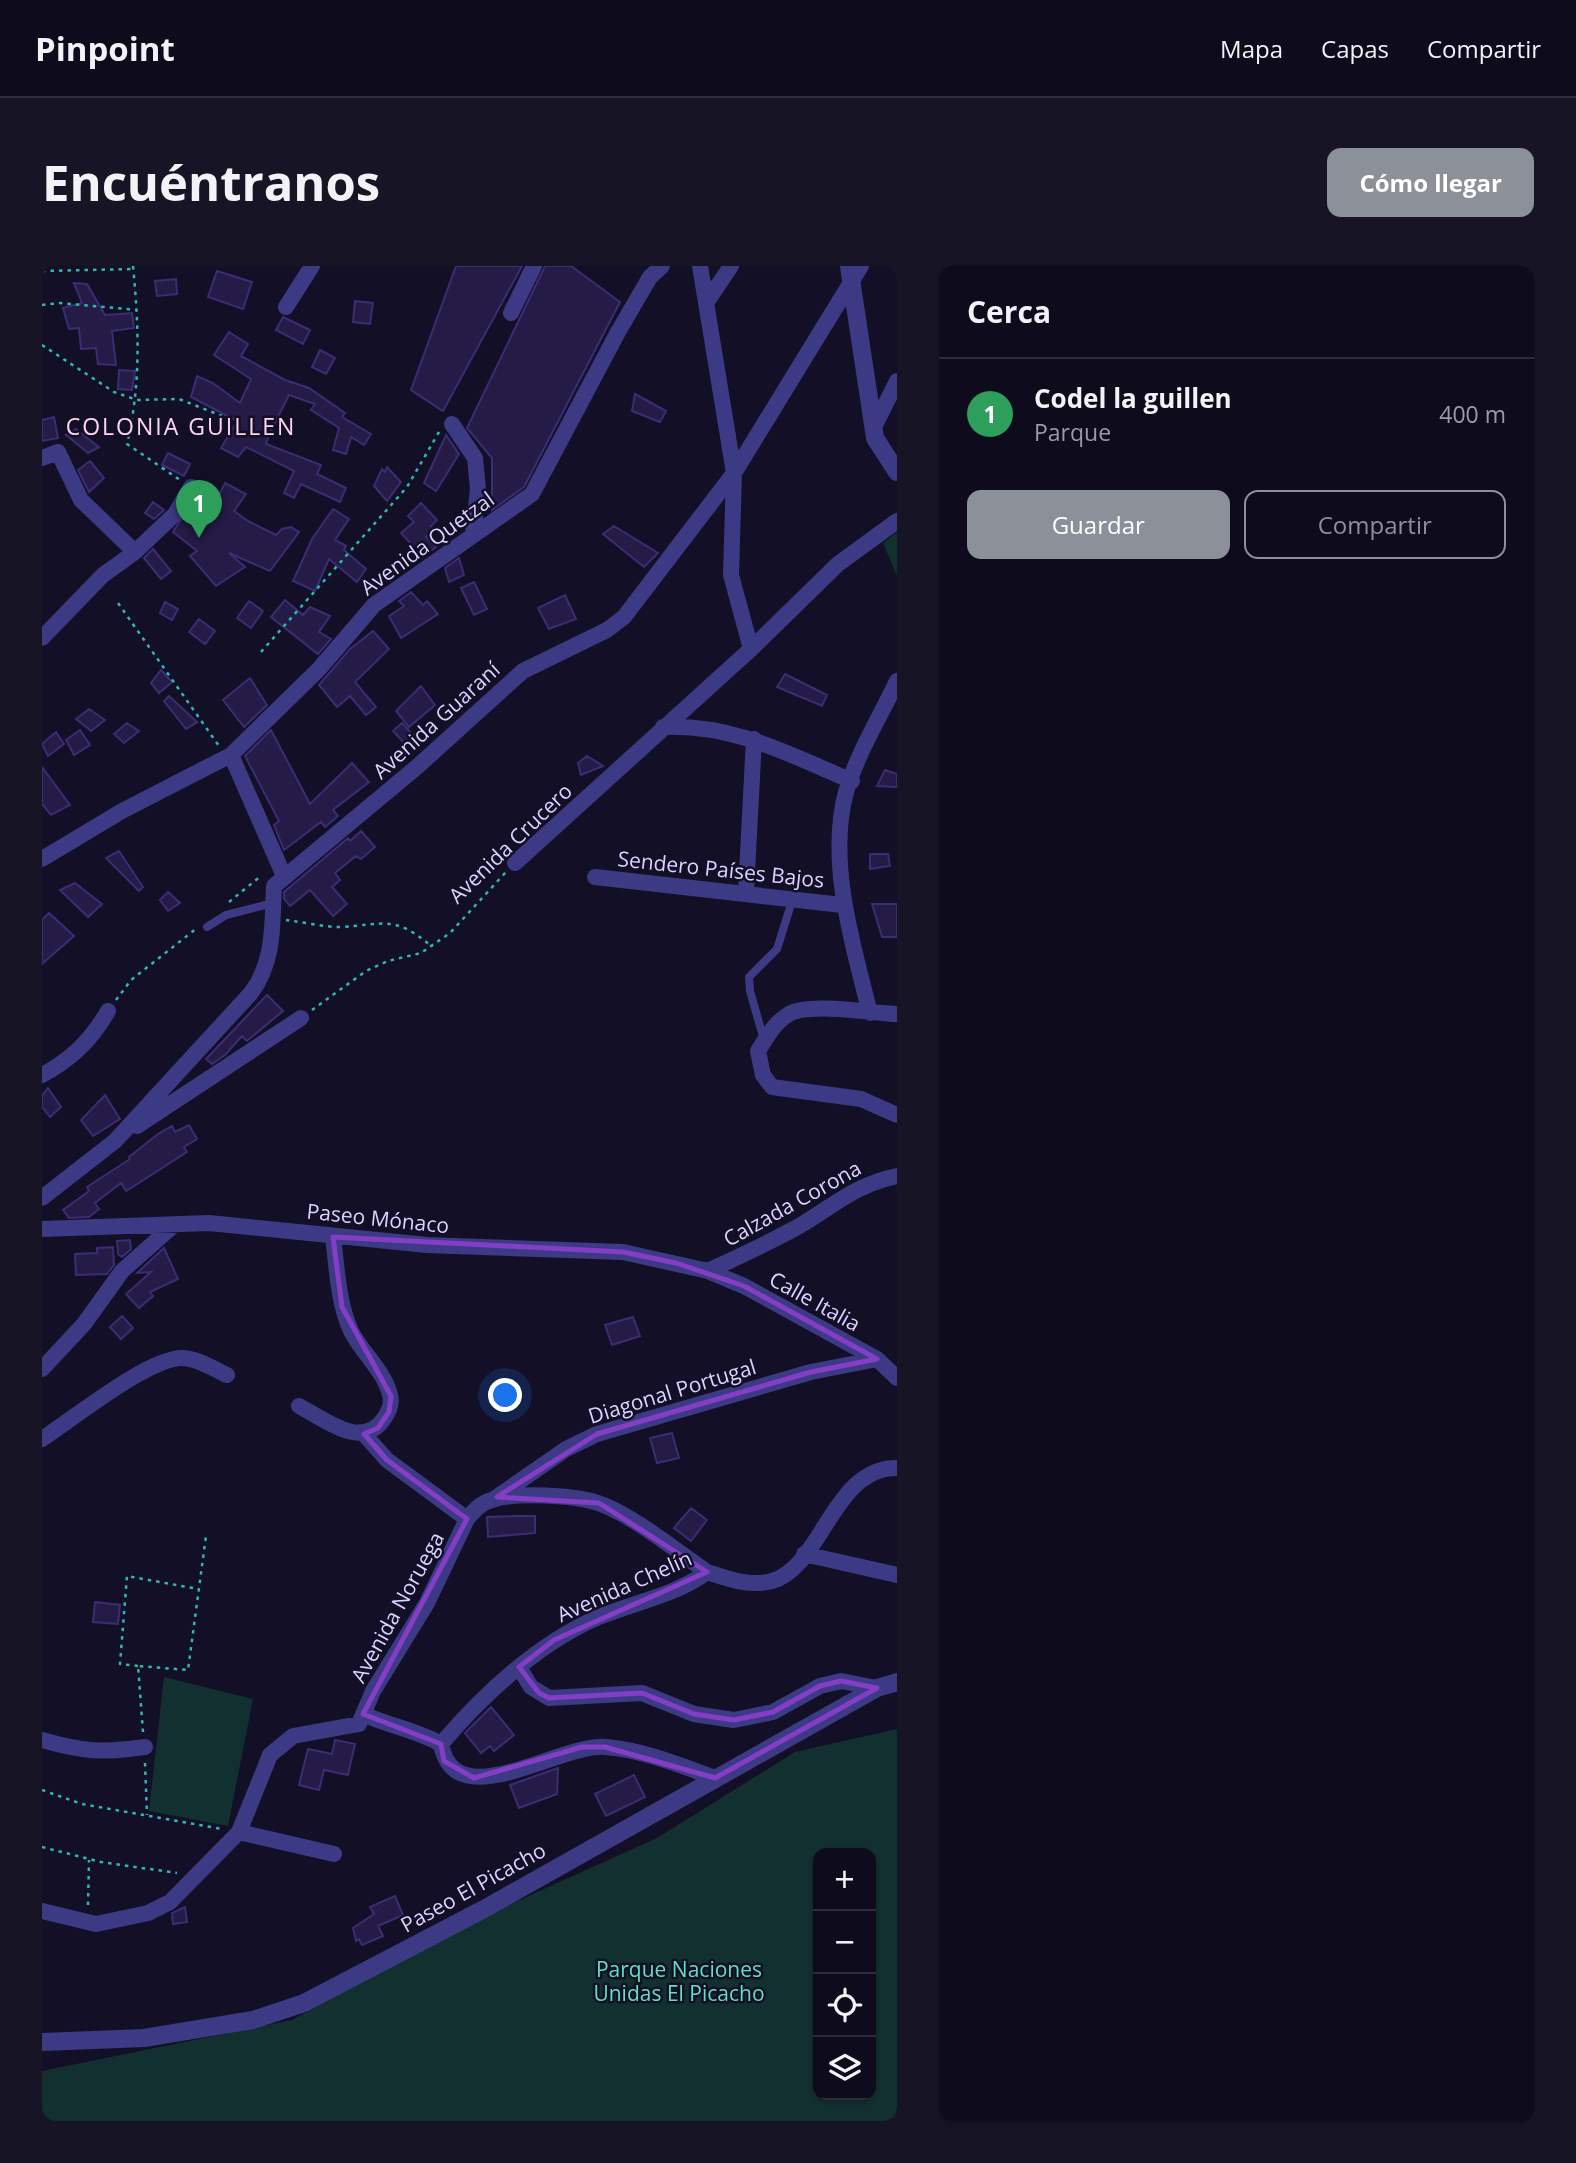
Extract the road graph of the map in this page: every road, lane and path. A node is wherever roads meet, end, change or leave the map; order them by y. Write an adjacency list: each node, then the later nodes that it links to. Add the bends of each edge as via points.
1 (312, 266): 12 (street)
2 (534, 266): 14 (street)
3 (662, 266): 26 (street, Avenida Quetzal, via 650,277 618,332 532,494)
4 (700, 266): 10 (street)
5 (731, 266): 10 (street)
6 (861, 266): 9 (street, Avenida Guaraní)
7 (133, 267): 8 (path); 13 (path)
8 (42, 271)
9 (849, 274): 20 (street); 23 (street, Avenida Guaraní)
10 (706, 303): 23 (street)
11 (42, 304): 13 (path)
12 (286, 307)
13 (137, 310): 17 (path)
14 (511, 313)
15 (42, 345): 17 (path, via 114,392)
16 (897, 381): 20 (street)
17 (137, 400): 18 (path, via 179,399); 24 (path, via 128,447)
18 (222, 416)
19 (452, 424): 26 (street, via 475,458 478,489); 31 (path, via 440,430 398,497)
20 (873, 429): 22 (street)
21 (42, 458): 27 (street, via 58,452 81,500)
22 (897, 472)
23 (734, 474): 30 (street, via 730,575); 39 (street, Avenida Guaraní, via 624,617 523,671 418,766)
24 (191, 487): 27 (street, via 175,514)
25 (897, 521): 30 (street, Avenida Crucero, via 838,564)
26 (473, 534): 35 (street, Avenida Quetzal, via 374,604 319,669)
27 (135, 552): 29 (street, via 103,575)
28 (118, 603): 35 (path)
29 (42, 638)
30 (751, 649): 33 (street, Avenida Crucero)
31 (261, 652)
32 (897, 681): 36 (street)
33 (663, 727): 34 (street, via 691,726); 38 (street, Avenida Crucero)
34 (754, 739): 36 (street); 41 (street)
35 (229, 756): 37 (street, Avenida Quetzal); 39 (street)
36 (852, 781): 44 (street, via 841,825)
37 (42, 859)
38 (515, 863): 47 (path, Avenida Crucero, via 450,933)
39 (281, 869): 43 (path); 45 (street, Avenida Guaraní, via 274,886)
40 (594, 877): 41 (street, Sendero Países Bajos)
41 (746, 892): 42 (street, Sendero Países Bajos)
42 (793, 898): 44 (street, Sendero Países Bajos); 52 (lane, via 777,949 749,977)
43 (226, 904)
44 (842, 905): 49 (street)
45 (273, 911): 46 (lane, via 226,915); 47 (path, via 332,926 394,923 417,933); 55 (street, Avenida Guaraní, via 270,960 263,977)
46 (206, 924): 48 (path, via 131,981)
47 (431, 946): 51 (path, Avenida Crucero, via 366,971)
48 (108, 1012): 53 (street, via 92,1039)
49 (870, 1013): 50 (street); 52 (street, via 792,1012)
50 (897, 1014)
51 (301, 1018): 55 (street)
52 (764, 1042): 54 (street, via 758,1051 763,1074 772,1087 861,1100)
53 (42, 1075)
54 (897, 1115)
55 (115, 1141): 57 (street, Avenida Guaraní)
56 (897, 1176): 61 (street, Calzada Corona, via 870,1181 768,1244)
57 (42, 1198)
58 (174, 1225): 59 (street, Paseo Mónaco); 60 (street, Paseo Mónaco, via 209,1223); 63 (street, via 122,1271 84,1324)
59 (42, 1228)
60 (333, 1237): 61 (street, Paseo Mónaco, via 623,1252); 67 (street, via 342,1307 391,1396 389,1412 377,1428)
61 (708, 1271): 62 (street, Calle Italia)
62 (877, 1359): 65 (street, Calle Italia); 70 (street, Diagonal Portugal, via 811,1372 597,1434 566,1449)
63 (42, 1369)
64 (227, 1376): 68 (street, via 185,1358 170,1360 147,1369)
65 (897, 1378)
66 (299, 1406): 67 (street, via 351,1433)
67 (364, 1434): 71 (street, via 387,1460)
68 (42, 1439)
69 (897, 1468): 73 (street, Avenida Chelín, via 878,1470 853,1486)
70 (494, 1499): 71 (street, Diagonal Portugal, via 480,1505); 74 (street, via 541,1497 600,1503)
71 (467, 1519): 81 (street, Avenida Noruega)
72 (206, 1536): 76 (path)
73 (804, 1554): 74 (street, Avenida Chelín, via 774,1580 736,1581); 75 (street)
74 (707, 1572): 78 (street, Avenida Chelín, via 693,1583 597,1618 554,1640)
75 (897, 1575)
76 (198, 1589): 77 (path, via 188,1670); 77 (path, via 127,1576 120,1664)
77 (138, 1666): 84 (path)
78 (519, 1667): 80 (street, via 531,1686 549,1698 642,1693 694,1714 734,1720 773,1712 820,1686 841,1681); 83 (street, Avenida Chelín)
79 (897, 1682): 80 (street, Paseo El Picacho)
80 (877, 1688): 85 (street, Paseo El Picacho)
81 (363, 1714): 83 (street); 88 (street, via 359,1724 349,1728 293,1736 280,1745 271,1755)
82 (42, 1740): 84 (street, via 104,1753)
83 (441, 1744): 85 (street, via 444,1761 457,1773 474,1778 501,1775 582,1747 605,1747 649,1755)
84 (145, 1747): 87 (path)
85 (715, 1778): 95 (street, Paseo El Picacho, via 484,1909 304,2003 253,2020 144,2038)
86 (42, 1790): 87 (path, via 82,1804)
87 (147, 1815): 88 (path)
88 (239, 1832): 90 (street); 92 (street)
89 (42, 1847): 91 (path)
90 (334, 1854)
91 (89, 1860): 92 (path); 94 (path)
92 (198, 1876): 94 (street, via 170,1902 148,1913)
93 (42, 1912): 94 (street)
94 (87, 1923)
95 (42, 2042)

